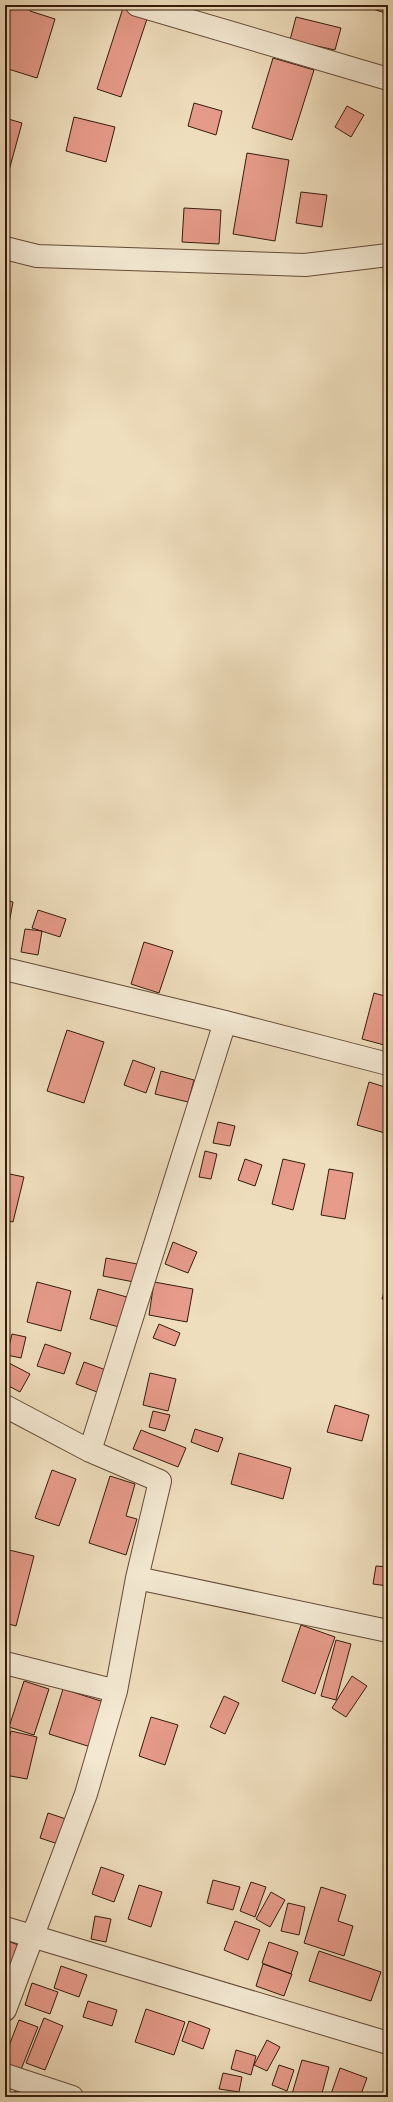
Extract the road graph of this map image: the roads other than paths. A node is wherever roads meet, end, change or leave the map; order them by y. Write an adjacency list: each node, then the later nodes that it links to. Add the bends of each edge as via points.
1 (138, 5): 2 (street)
2 (388, 79)
3 (5, 248): 4 (street, via 37,256 305,265)
4 (388, 255)
5 (5, 969): 6 (street)
6 (225, 1022): 7 (street); 9 (street)
7 (388, 1064)
8 (5, 1406): 9 (street)
9 (90, 1451): 10 (street, via 160,1481)
10 (137, 1578): 11 (street); 13 (street)
11 (388, 1631)
12 (5, 1663): 13 (street)
13 (116, 1691): 15 (street, via 86,1794)
14 (5, 1928): 15 (street)
15 (33, 1938): 16 (street); 17 (street)
16 (5, 2010)
17 (388, 2043)
18 (5, 2075): 19 (street)
19 (72, 2097)

